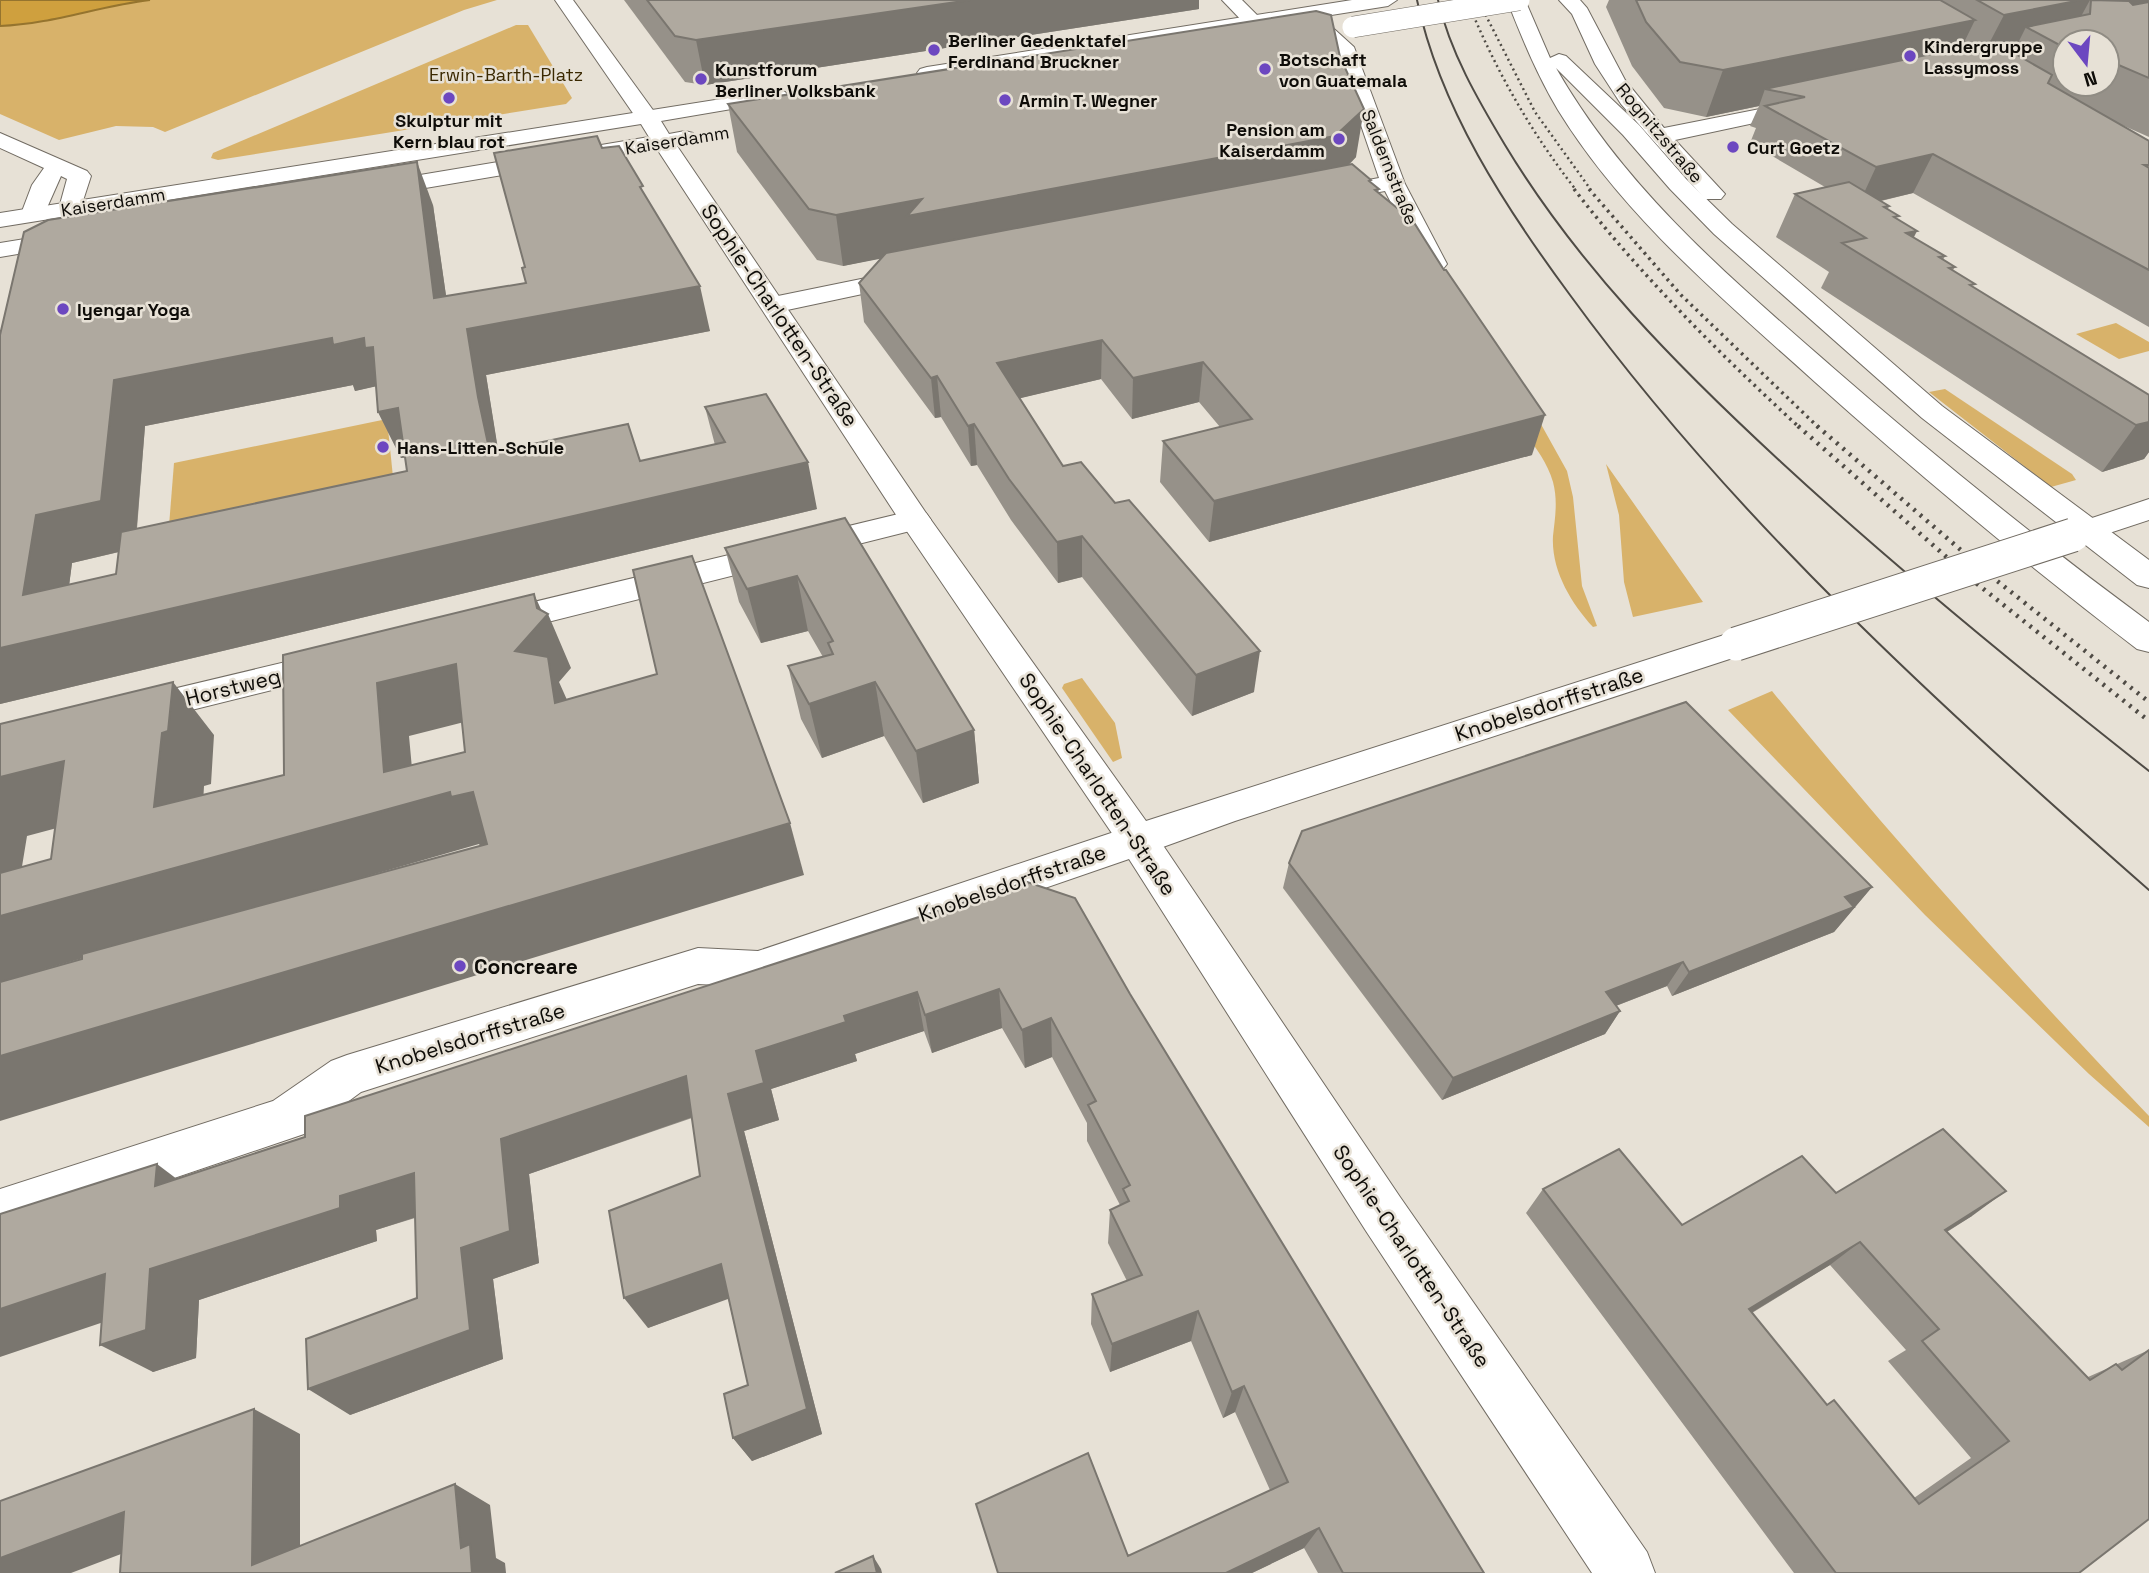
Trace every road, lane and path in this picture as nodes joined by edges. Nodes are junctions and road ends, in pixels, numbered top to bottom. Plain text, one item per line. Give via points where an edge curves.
1 (564, 0) edge
2 (1231, 0) edge
3 (1388, 0) edge
4 (1517, 0) edge
5 (1536, 0) edge
6 (1568, 0) edge
7 (1253, 21) junction
8 (1326, 32) junction
9 (1303, 36) edge
10 (1559, 60) junction
11 (903, 77) edge
12 (795, 94) edge
13 (1826, 102) edge
14 (647, 117) junction
15 (574, 129) junction
16 (702, 135) dead end
17 (1659, 135) junction
18 (0, 140) edge
19 (663, 142) junction
20 (583, 155) junction
21 (56, 167) junction
22 (1393, 184) junction
23 (350, 193) edge
24 (1713, 194) dead end
25 (1302, 199) edge
26 (71, 208) junction
27 (33, 214) junction
28 (0, 220) edge
29 (94, 235) edge
30 (14, 255) edge
31 (940, 271) edge
32 (1446, 284) edge
33 (773, 305) junction
34 (2149, 509) edge
35 (915, 520) junction
36 (2080, 533) junction
37 (2149, 577) edge
38 (2149, 616) edge
39 (458, 632) edge
40 (2149, 640) edge
41 (364, 655) edge
42 (108, 717) edge
43 (1138, 840) junction
44 (0, 1213) edge
45 (1626, 1573) edge

1 - 14 main road, Sophie-Charlotten-Straße
2 - 7 main road
3 - 7 main road
4 - 8 main road, bridge
4 - 40 main road via 1551,80 1583,133 1627,189 1685,250 1873,419
5 - 10 main road
6 - 17 main road, Rognitzstraße via 1580,7 1626,97
7 - 11 main road
8 - 9 main road
8 - 22 main road, Saldernstraße via 1344,47
10 - 36 main road via 1723,229 1932,412
10 - 38 main road via 1624,160 1777,312 1924,439
12 - 14 main road, Kaiserdamm
13 - 17 main road
14 - 15 main road, Kaiserdamm
14 - 19 main road, Sophie-Charlotten-Straße
15 - 20 main road
15 - 26 main road, Kaiserdamm
16 - 19 main road, Kaiserdamm
17 - 24 main road, Rognitzstraße
18 - 21 main road
19 - 20 main road, Kaiserdamm
19 - 33 main road, Sophie-Charlotten-Straße
20 - 23 main road, Kaiserdamm
21 - 26 main road via 79,176
21 - 27 main road
22 - 25 main road
22 - 32 main road, Saldernstraße
26 - 27 main road, Kaiserdamm
27 - 28 main road, Kaiserdamm
29 - 30 main road, Kaiserdamm
31 - 33 main road
33 - 35 main road, Sophie-Charlotten-Straße
34 - 36 main road, Knobelsdorffstraße
35 - 39 main road
35 - 43 main road, Sophie-Charlotten-Straße
36 - 37 main road
36 - 43 main road, Knobelsdorffstraße, bridge
41 - 42 main road, Horstweg
43 - 44 main road, Knobelsdorffstraße via 758,969 698,966 347,1076 287,1119
43 - 45 main road, Sophie-Charlotten-Straße via 1375,1203

